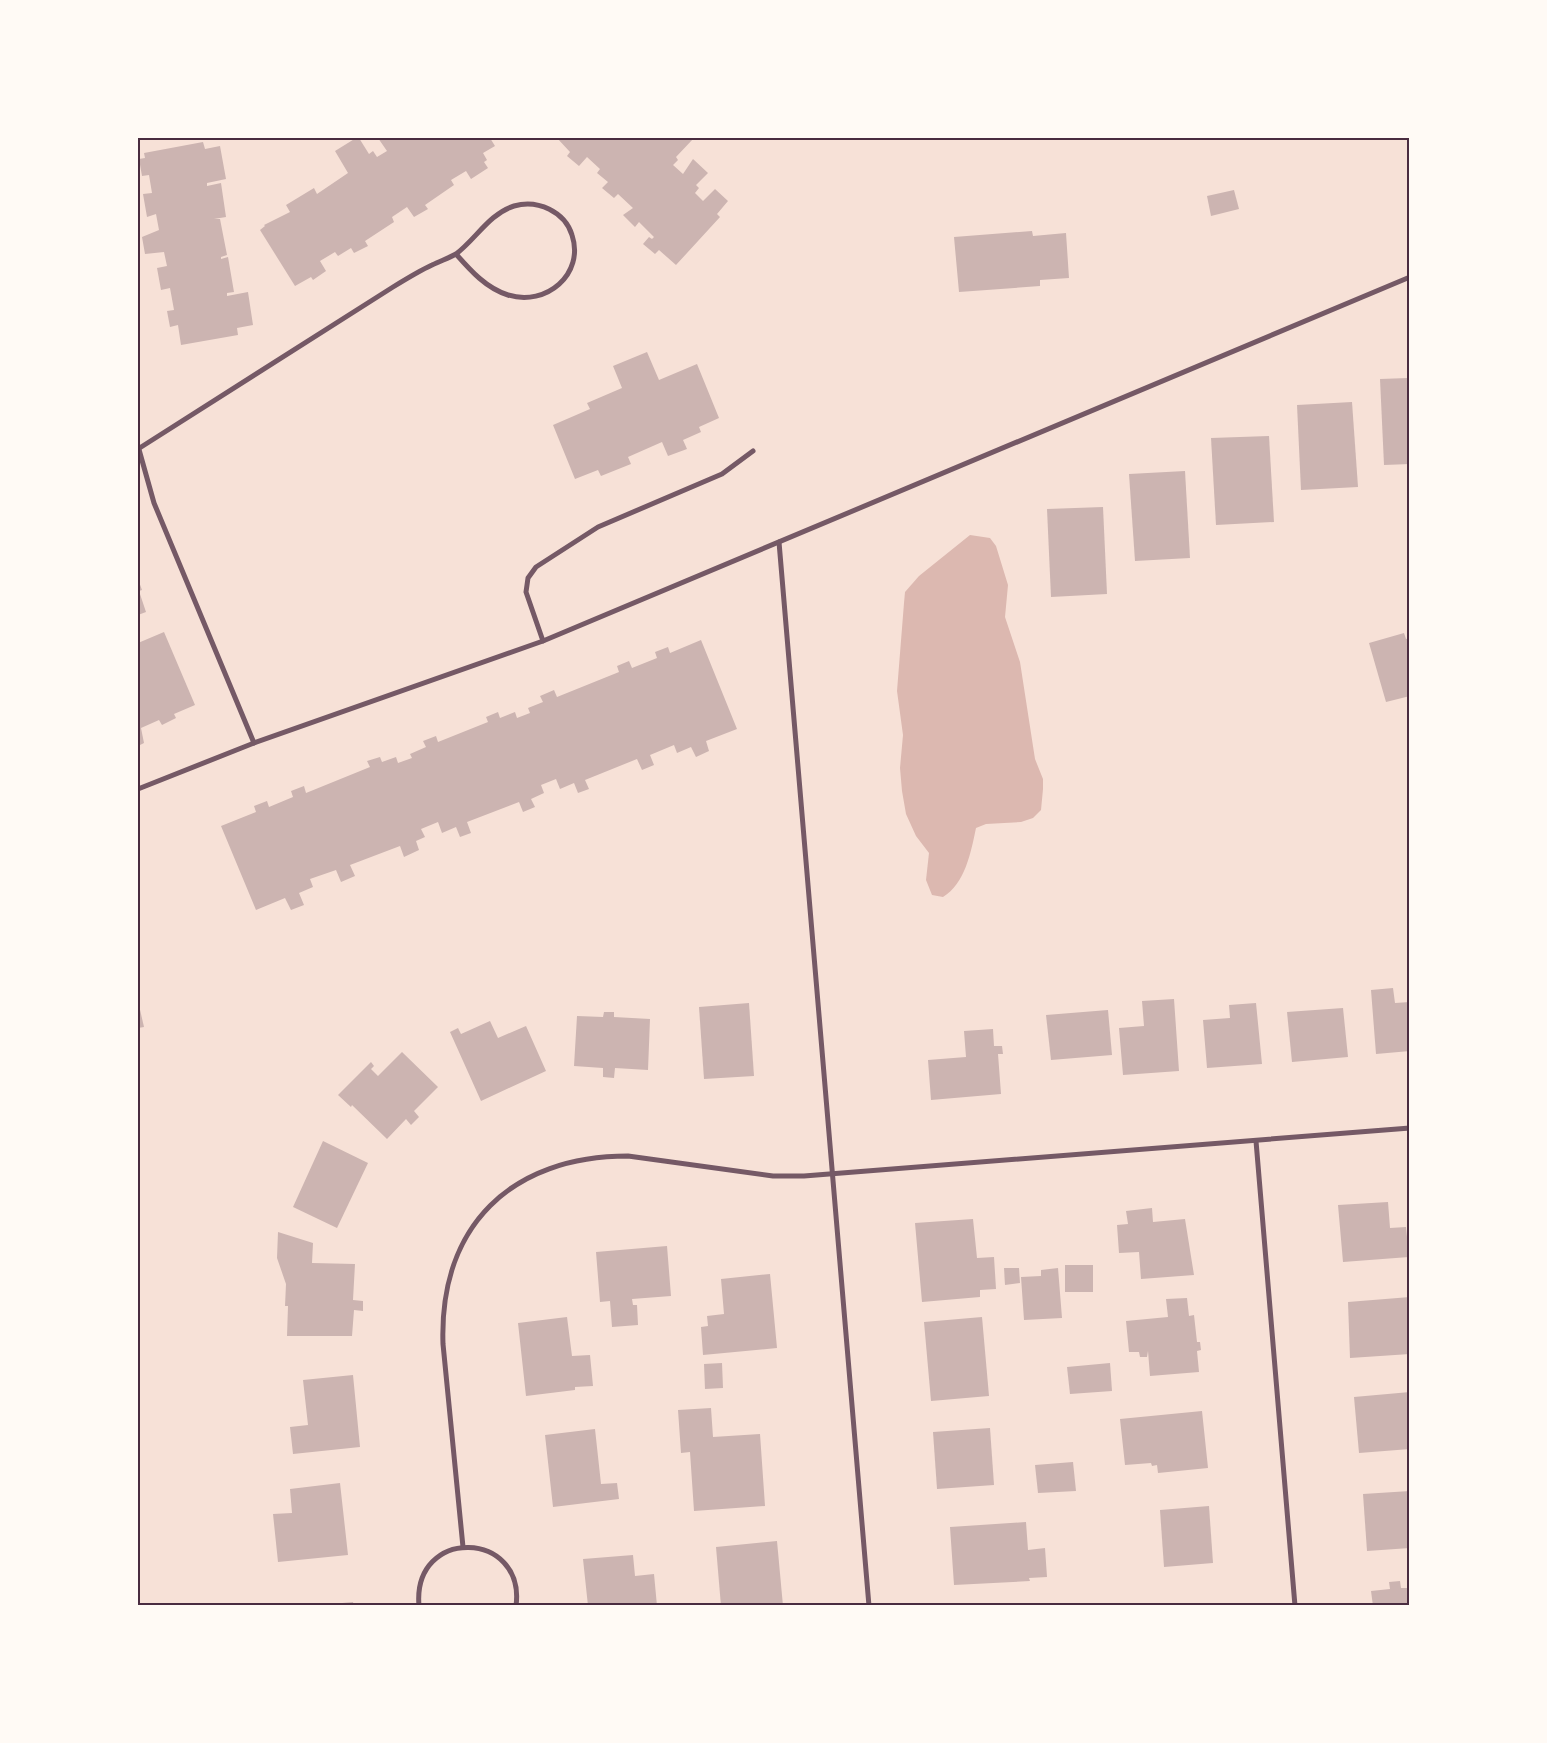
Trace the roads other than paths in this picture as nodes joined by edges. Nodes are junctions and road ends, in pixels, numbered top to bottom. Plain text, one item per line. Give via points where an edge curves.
1 (456, 254) junction
2 (1410, 277) edge
3 (138, 448) edge
4 (753, 450) dead end
5 (779, 542) junction
6 (543, 641) junction
7 (254, 743) junction
8 (138, 789) edge
9 (1410, 1128) edge
10 (1256, 1141) junction
11 (833, 1174) junction
12 (463, 1546) junction
13 (419, 1606) edge
14 (516, 1606) edge
15 (869, 1606) edge
16 (1295, 1606) edge

1 - 1 street via 492,288 510,296 527,297 543,295 558,287 569,275 575,260 575,244 570,228 560,216 546,207 530,204 514,206 500,214
1 - 3 street via 405,280
2 - 5 street
3 - 7 street via 154,503
4 - 6 street via 722,474 598,527 536,567 528,578 526,592
5 - 6 street
5 - 11 street
6 - 7 street
7 - 8 street
9 - 10 street
10 - 11 street
10 - 16 street
11 - 12 street via 773,1176 628,1156 604,1156 552,1166 506,1191 486,1210 455,1258 446,1284 442,1315
11 - 15 street
12 - 13 street via 440,1555 424,1573 419,1588
12 - 14 street via 479,1547 507,1564 518,1595

